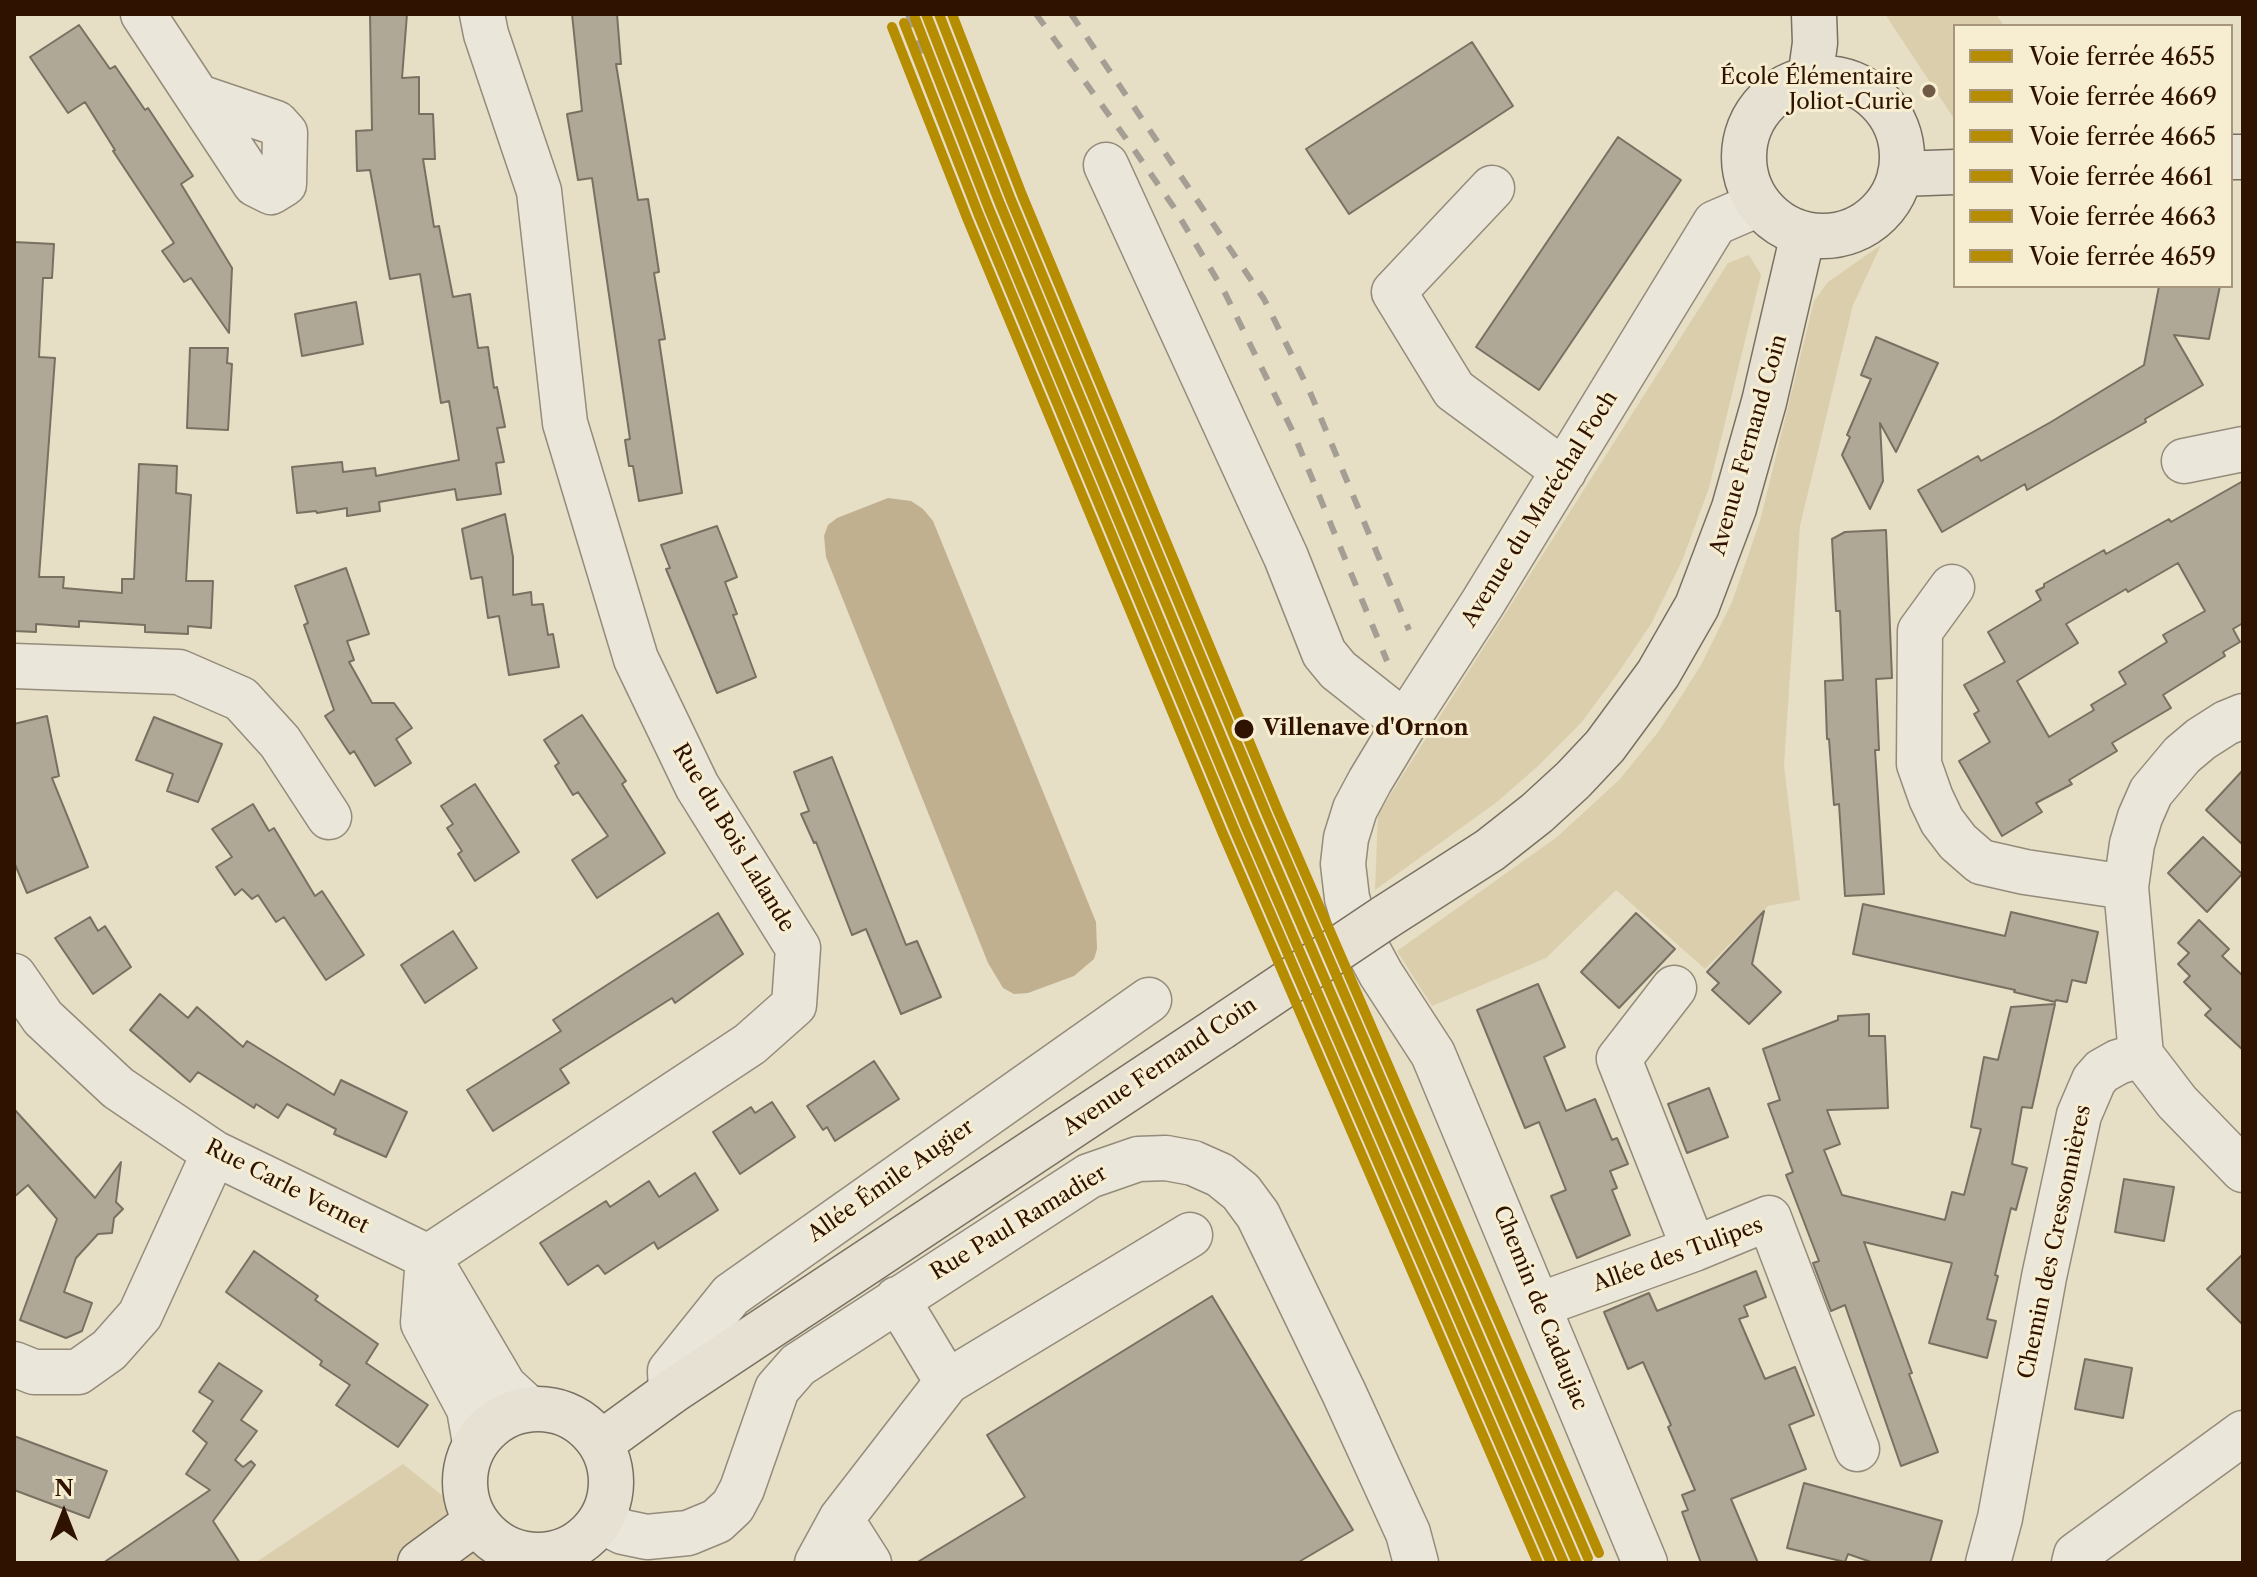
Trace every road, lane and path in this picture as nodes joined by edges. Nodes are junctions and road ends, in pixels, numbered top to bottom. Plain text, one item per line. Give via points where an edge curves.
1 (143, 14) edge
2 (482, 14) edge
3 (1814, 14) edge
4 (1810, 79) junction
5 (199, 97) dead end
6 (1106, 165) dead end
7 (1953, 172) edge
8 (1900, 174) junction
9 (1492, 188) dead end
10 (1759, 204) junction
11 (1803, 234) junction
12 (2243, 449) edge
13 (2184, 461) dead end
14 (1564, 471) junction
15 (1952, 587) dead end
16 (14, 666) edge
17 (2243, 716) edge
18 (1405, 723) junction
19 (329, 817) dead end
20 (1346, 838) joint
21 (2126, 887) junction
22 (14, 976) edge
23 (1674, 988) dead end
24 (1149, 1000) dead end
25 (2141, 1055) junction
26 (214, 1153) junction
27 (2243, 1170) edge
28 (1190, 1235) dead end
29 (1694, 1249) junction
30 (428, 1257) junction
31 (897, 1299) junction
32 (1539, 1305) junction
33 (14, 1364) edge
34 (947, 1382) junction
35 (671, 1392) junction
36 (529, 1409) junction
37 (2243, 1433) edge
38 (475, 1443) junction
39 (601, 1443) junction
40 (1857, 1449) dead end
41 (841, 1519) junction
42 (601, 1521) junction
43 (476, 1522) junction
44 (531, 1559) edge
45 (420, 1563) edge
46 (817, 1563) edge
47 (869, 1563) edge
48 (1416, 1563) edge
49 (1645, 1563) edge
50 (1988, 1563) edge
51 (2074, 1563) edge

1 - 5 street
2 - 30 street, Rue du Bois Lalande via 539,191 565,423 636,659 697,786 798,948 794,1005 750,1044
3 - 4 main road
4 - 8 main road via 1836,79 1860,87 1880,103 1902,149
4 - 10 main road via 1784,88 1749,127 1743,154 1746,180
6 - 18 street via 1286,557 1324,653
7 - 8 main road
8 - 11 main road via 1875,217 1854,231
9 - 14 street via 1394,292 1454,390
10 - 11 main road via 1778,223
10 - 14 street, Avenue du Maréchal Foch via 1715,223
11 - 35 main road, Avenue Fernand Coin, bridge via 1734,508 1697,606 1658,674 1573,780 1490,850
12 - 13 street
14 - 18 street, Avenue du Maréchal Foch
15 - 21 street via 1920,631 1919,764 1942,821 1981,862
16 - 19 street via 179,672 241,699 280,742
17 - 21 street via 2201,739 2151,792 2132,844
18 - 20 street, Avenue du Maréchal Foch via 1355,809
20 - 32 street, Chemin de Cadaujac via 1343,864 1356,928 1433,1054
21 - 25 street
22 - 26 street, Rue Carle Vernet via 43,1018 118,1088
23 - 29 street via 1619,1059
24 - 35 street, Allée Émile Augier via 731,1295 670,1371
25 - 27 street via 2177,1102
25 - 50 street, Chemin des Cressonnières via 2102,1071 2079,1115
26 - 30 street, Rue Carle Vernet
26 - 33 street via 140,1315 109,1350 78,1372 34,1372
28 - 34 street
29 - 32 street, Allée des Tulipes
29 - 40 street, Allée des Tulipes via 1769,1218
30 - 36 street via 504,1386
30 - 38 street via 423,1323 469,1409
31 - 34 street
31 - 42 street, Rue Paul Ramadier via 782,1381 742,1489 717,1521 688,1533 647,1537
31 - 48 street, Rue Paul Ramadier via 1106,1168 1166,1158 1220,1175 1250,1202 1265,1228 1408,1533
32 - 49 street, Chemin de Cadaujac
34 - 41 street
35 - 39 main road, Avenue Fernand Coin
36 - 38 main road via 507,1415
36 - 39 main road via 570,1415
37 - 51 street via 2076,1555
38 - 43 main road via 464,1483
39 - 42 main road via 612,1482
41 - 46 street
41 - 47 street
42 - 44 main road via 578,1544
43 - 44 main road via 491,1539
43 - 45 main road

